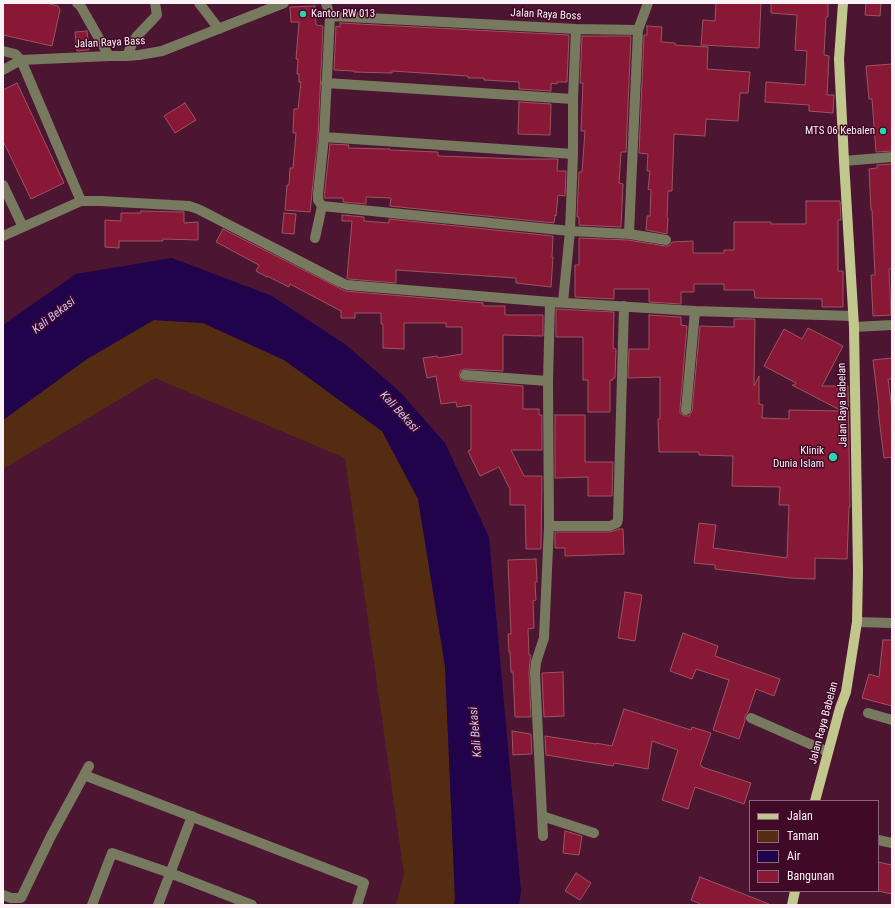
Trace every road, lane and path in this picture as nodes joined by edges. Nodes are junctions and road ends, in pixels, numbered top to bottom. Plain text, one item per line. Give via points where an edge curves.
1 (77, 3) edge
2 (155, 3) edge
3 (199, 3) edge
4 (284, 3) edge
5 (326, 3) edge
6 (648, 3) edge
7 (843, 3) edge
8 (330, 16) junction
9 (219, 29) junction
10 (576, 29) junction
11 (638, 30) junction
12 (3, 51) edge
13 (110, 56) junction
14 (126, 56) junction
15 (21, 60) junction
16 (3, 70) edge
17 (326, 83) junction
18 (573, 99) junction
19 (324, 137) junction
20 (573, 154) junction
21 (892, 157) edge
22 (844, 161) junction
23 (3, 185) edge
24 (81, 201) junction
25 (322, 206) junction
26 (23, 227) junction
27 (570, 231) junction
28 (629, 234) junction
29 (3, 236) edge
30 (315, 238) dead end
31 (666, 240) dead end
32 (550, 302) junction
33 (563, 302) junction
34 (624, 306) junction
35 (695, 311) junction
36 (852, 316) junction
37 (892, 326) edge
38 (854, 327) junction
39 (465, 375) dead end
40 (548, 381) junction
41 (686, 410) dead end
42 (549, 526) junction
43 (857, 622) junction
44 (892, 624) edge
45 (868, 713) dead end
46 (751, 718) dead end
47 (892, 720) edge
48 (828, 752) junction
49 (89, 766) dead end
50 (84, 775) junction
51 (815, 800) edge
52 (192, 816) junction
53 (542, 816) junction
54 (594, 833) dead end
55 (543, 836) dead end
56 (879, 840) edge
57 (892, 843) edge
58 (170, 873) junction
59 (795, 892) edge
60 (3, 895) edge
61 (23, 901) edge
62 (92, 905) edge
63 (158, 905) edge
64 (252, 905) edge
65 (357, 905) edge
66 (792, 905) edge

1 - 13 street
2 - 14 street via 157,15 137,36
3 - 9 street
4 - 9 street, Jalan Raya Bass
5 - 8 street
6 - 11 street
7 - 22 main road, Jalan Raya Babelan via 839,59
8 - 10 street, Jalan Raya Boss
8 - 17 street
9 - 14 street, Jalan Raya Bass via 162,51
10 - 11 street, Jalan Raya Boss
10 - 18 street
11 - 28 street
12 - 15 street via 15,54
13 - 14 street, Jalan Raya Bass
13 - 15 street, Jalan Raya Bass
15 - 16 street, Jalan Raya Bass
15 - 24 street
17 - 18 street
17 - 19 street
18 - 20 street
19 - 20 street
19 - 25 street via 318,194
20 - 27 street
21 - 22 street
22 - 36 main road, Jalan Raya Babelan
23 - 26 street
24 - 26 street
24 - 32 street via 193,207 347,285
25 - 27 street
25 - 30 street
26 - 29 street
27 - 28 street
27 - 33 street
28 - 31 street
32 - 33 street
32 - 40 street
33 - 34 street
34 - 35 street
34 - 42 street via 617,523 610,526
35 - 36 street
35 - 41 street
36 - 38 main road, Jalan Raya Babelan
37 - 38 street
38 - 43 main road, Jalan Raya Babelan
39 - 40 street
40 - 42 street
42 - 53 street via 545,634 535,673
43 - 44 street
43 - 48 main road, Jalan Raya Babelan via 846,692
45 - 47 street
46 - 48 street
48 - 51 main road, Jalan Raya Babelan
49 - 50 street
50 - 52 street
50 - 61 street via 51,836
52 - 58 street
52 - 65 street via 364,883
53 - 54 street
53 - 55 street
56 - 57 street
58 - 62 street via 112,853
58 - 63 street
58 - 64 street
59 - 66 main road
60 - 61 street

